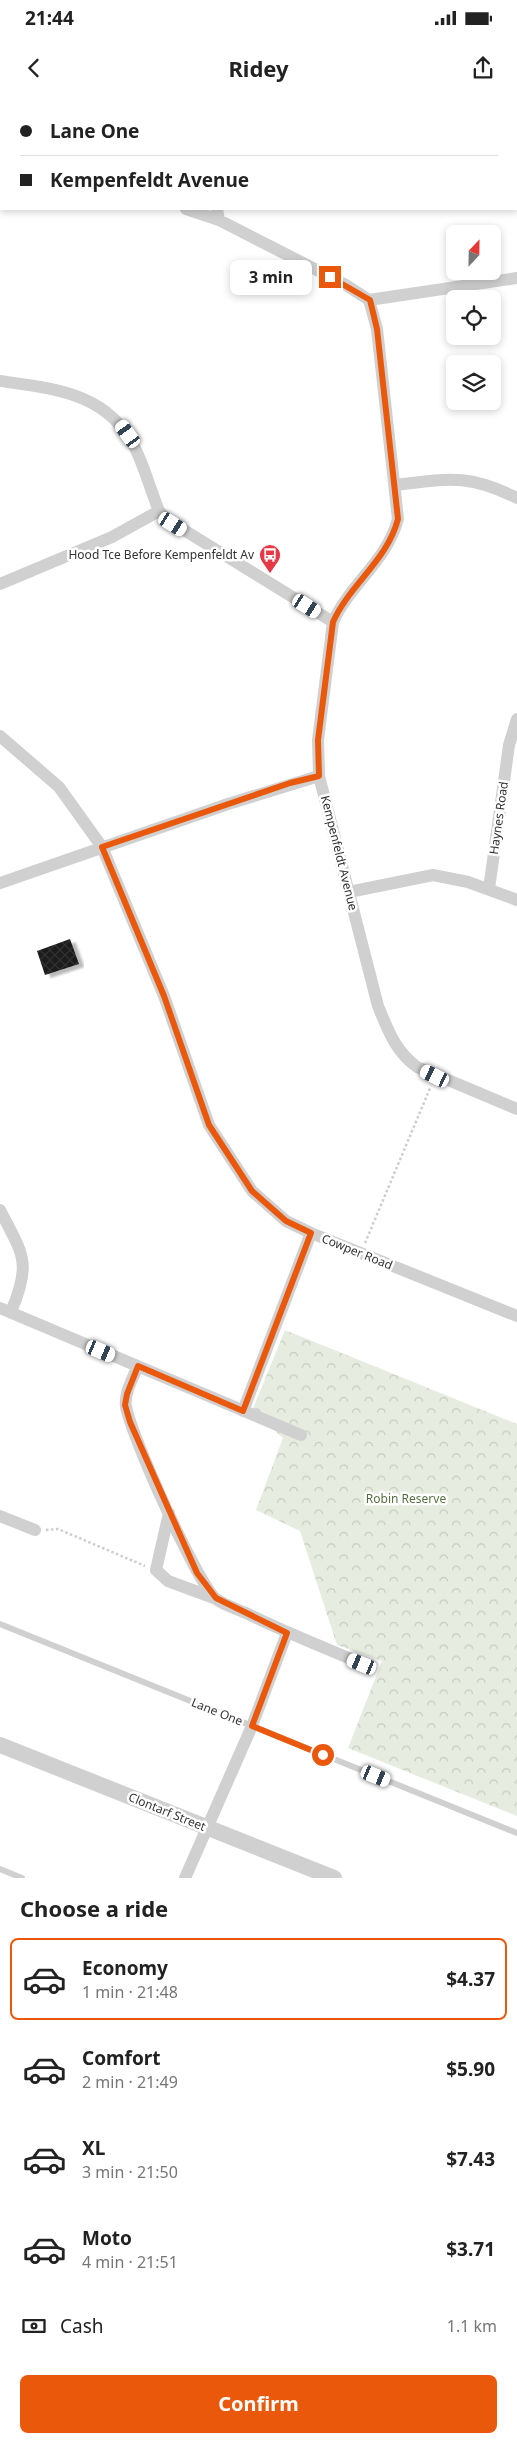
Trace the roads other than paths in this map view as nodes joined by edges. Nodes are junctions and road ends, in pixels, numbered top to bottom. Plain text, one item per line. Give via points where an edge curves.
1 (192, 210) edge
2 (218, 214) edge
3 (517, 278) edge
4 (370, 300) junction
5 (0, 381) edge
6 (395, 485) junction
7 (517, 498) edge
8 (159, 511) junction
9 (0, 584) edge
10 (333, 622) junction
11 (517, 719) edge
12 (0, 736) edge
13 (319, 776) junction
14 (102, 847) junction
15 (0, 883) edge
16 (489, 889) junction
17 (349, 892) junction
18 (517, 900) edge
19 (517, 1110) edge
20 (0, 1210) edge
21 (311, 1233) junction
22 (5, 1310) edge
23 (517, 1316) edge
24 (138, 1366) junction
25 (243, 1411) junction
26 (301, 1435) dead end
27 (169, 1513) junction
28 (0, 1516) edge
29 (34, 1530) road end
30 (216, 1598) junction
31 (0, 1624) edge
32 (287, 1633) junction
33 (362, 1664) dead end
34 (252, 1726) junction
35 (0, 1745) edge
36 (207, 1828) junction
37 (517, 1833) edge
38 (0, 1869) edge
39 (22, 1878) edge
40 (184, 1878) edge
41 (334, 1878) edge

1 - 2 street
2 - 4 street
3 - 4 street
4 - 6 street, Kempenfeldt Avenue via 377,329
5 - 8 street via 58,390 92,402 106,411 119,422 137,451
6 - 7 street via 467,479
6 - 10 street, Kempenfeldt Avenue via 398,519 390,543 339,608
8 - 9 street via 112,537
8 - 10 street via 173,524
10 - 13 street, Kempenfeldt Avenue via 318,740
11 - 16 street, Haynes Road via 507,760
12 - 14 street, Cowper Road via 59,787
13 - 14 street
13 - 17 street, Kempenfeldt Avenue
14 - 15 street
14 - 21 street, Cowper Road via 164,996 209,1125 252,1191 286,1221
16 - 17 street via 434,874
16 - 18 street
17 - 19 street, Kempenfeldt Avenue via 378,1006 391,1039 407,1060 435,1076
20 - 22 street via 19,1248 24,1272 20,1289
21 - 23 street, Cowper Road
21 - 25 street
22 - 24 street
24 - 25 street
24 - 27 street via 125,1405
25 - 26 street
27 - 30 street via 197,1573
27 - 30 street via 156,1570 168,1581
28 - 29 street
30 - 32 street
31 - 34 lane, Lane One
32 - 33 street
32 - 34 street
34 - 36 street
34 - 37 lane, Lane One
35 - 36 street, Clontarf Street
36 - 40 street
36 - 41 street, Clontarf Street
38 - 39 lane

